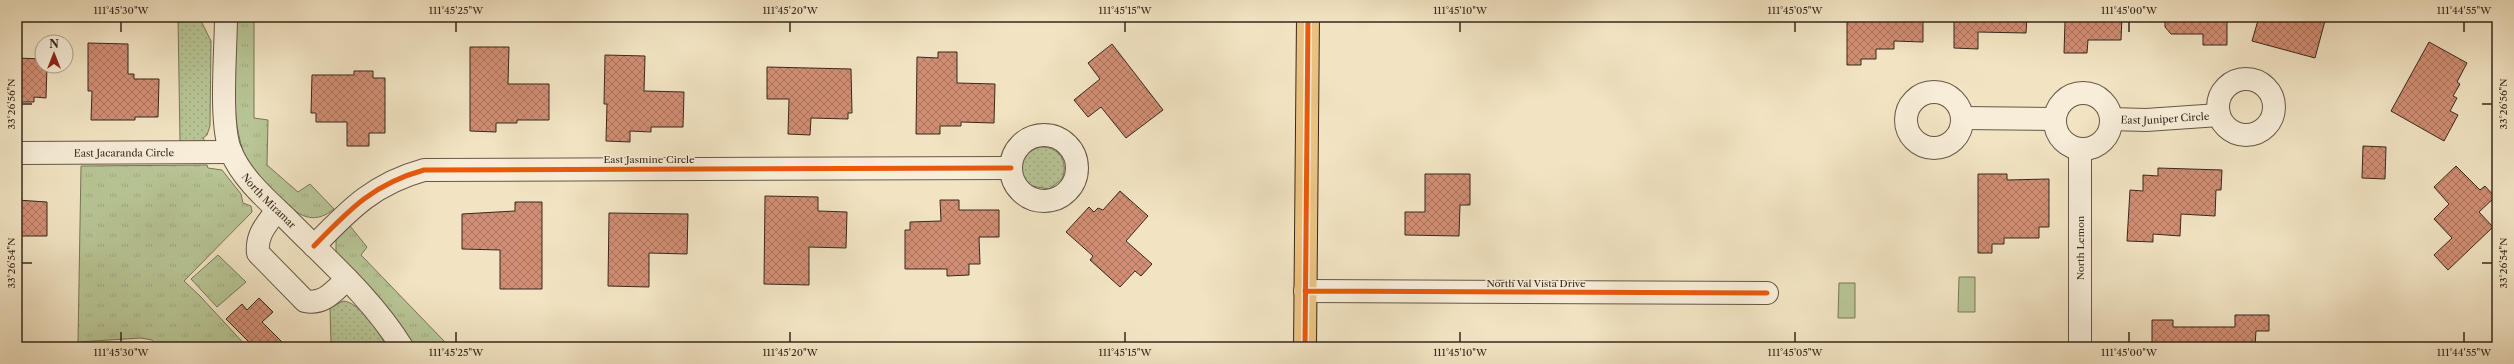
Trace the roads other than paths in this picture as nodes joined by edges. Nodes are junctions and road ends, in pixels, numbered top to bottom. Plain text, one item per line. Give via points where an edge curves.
1 (226, 17) edge
2 (1308, 17) edge
3 (2219, 115) dead end
4 (1962, 118) dead end
5 (2055, 119) junction
6 (2111, 119) junction
7 (2080, 149) junction
8 (231, 152) junction
9 (17, 153) edge
10 (1011, 168) dead end
11 (277, 210) junction
12 (314, 246) junction
13 (347, 279) junction
14 (1305, 291) junction
15 (1767, 293) dead end
16 (402, 347) edge
17 (1305, 347) edge
18 (2080, 347) edge

1 - 8 street, North Miramar via 225,126
2 - 14 main road
3 - 6 street, East Juniper Circle via 2146,120
4 - 5 street
5 - 6 street, East Juniper Circle via 2059,106 2065,99 2081,93 2090,94 2101,100
5 - 7 street via 2057,134 2063,142
6 - 7 street, East Juniper Circle via 2106,138 2099,144
7 - 18 street, North Lemon
8 - 9 street, East Jacaranda Circle
8 - 11 street, North Miramar via 243,172
10 - 12 street, East Jasmine Circle via 424,170 398,177 356,203
11 - 12 street, North Miramar
11 - 13 street via 260,233 258,253 305,301 314,303 324,300
12 - 13 street, North Miramar
13 - 16 street, North Miramar via 376,308
14 - 15 street, North Val Vista Drive
14 - 17 main road

